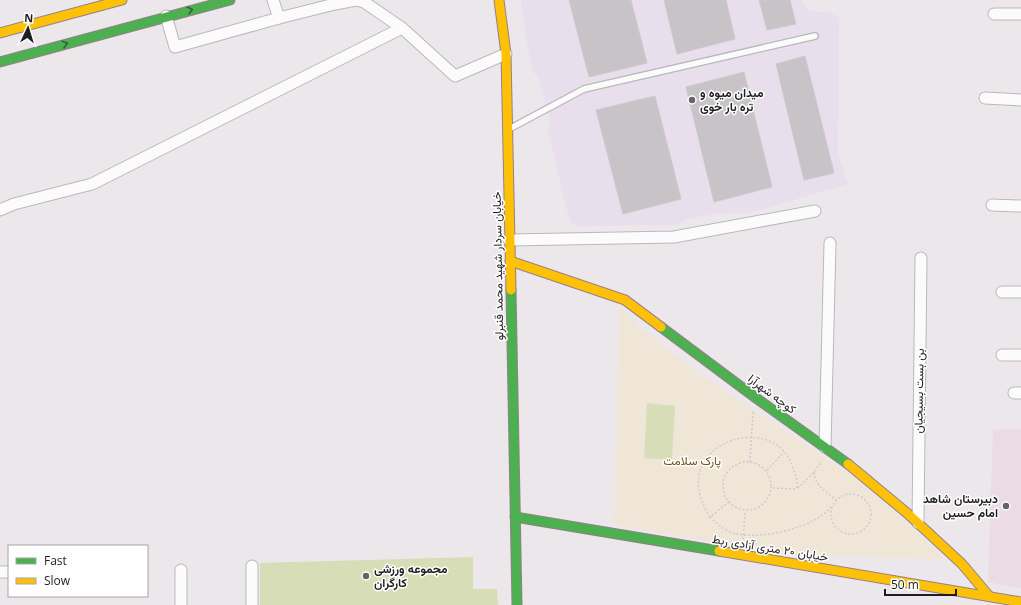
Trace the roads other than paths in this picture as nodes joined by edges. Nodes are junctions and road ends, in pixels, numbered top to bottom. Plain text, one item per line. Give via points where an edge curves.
1 (122, 0) edge
2 (230, 0) edge
3 (273, 0) edge
4 (499, 0) edge
5 (504, 0) edge
6 (365, 1) edge
7 (502, 14) junction
8 (994, 14) dead end
9 (1021, 14) edge
10 (166, 16) junction
11 (279, 18) junction
12 (402, 28) junction
13 (0, 33) edge
14 (815, 36) dead end
15 (506, 54) junction
16 (0, 62) edge
17 (985, 98) dead end
18 (1021, 100) edge
19 (507, 130) junction
20 (992, 205) dead end
21 (1021, 206) edge
22 (0, 210) edge
23 (815, 211) dead end
24 (509, 240) junction
25 (830, 243) dead end
26 (921, 258) dead end
27 (510, 261) junction
28 (1002, 292) dead end
29 (1021, 292) edge
30 (1002, 355) dead end
31 (1021, 355) edge
32 (825, 447) junction
33 (515, 517) junction
34 (918, 523) junction
35 (252, 566) dead end
36 (181, 570) dead end
37 (989, 596) junction
38 (1021, 602) edge
39 (180, 605) edge
40 (252, 605) edge
41 (517, 605) edge

1 - 13 main road
10 -> 2 main road
3 - 11 street
4 - 7 main road
5 - 7 main road
6 - 11 street via 335,4
6 - 12 street
7 - 15 main road, خیابان سردار شهید محمد قنبرلو
8 - 9 street
10 - 11 street via 175,47
16 -> 10 main road
12 - 15 street via 455,76
12 - 22 street via 92,184
14 - 19 lane via 584,89
15 - 19 main road, خیابان سردار شهید محمد قنبرلو
17 - 18 street
19 - 24 main road, خیابان سردار شهید محمد قنبرلو
20 - 21 street
23 - 24 street via 674,237
24 - 27 main road, خیابان سردار شهید محمد قنبرلو
25 - 32 street
26 - 34 street, بن بست بسیجیان
27 - 32 main road, کوچه شهرآرا via 625,300
27 - 33 main road, خیابان سردار شهید محمد قنبرلو
28 - 29 street
30 - 31 street
32 - 34 main road, کوچه شهرآرا
33 - 37 main road, خیابان ۲۰ متری آزادی ربط
33 - 41 main road, خیابان سردار شهید محمد قنبرلو
34 - 37 main road, کوچه شهرآرا via 962,564
35 - 40 street
36 - 39 street
37 - 38 main road, خیابان ۲۰ متری آزادی ربط

